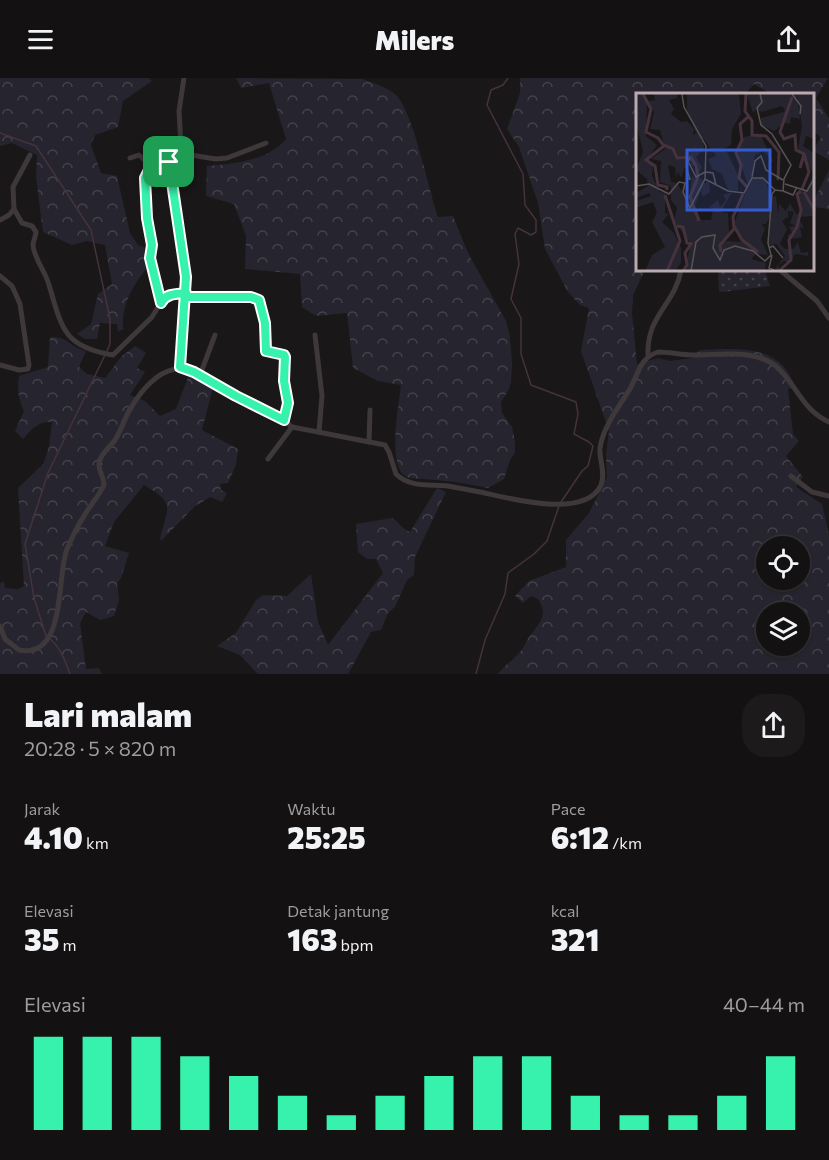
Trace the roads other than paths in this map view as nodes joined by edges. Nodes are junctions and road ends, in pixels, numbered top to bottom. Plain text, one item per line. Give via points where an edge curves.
1 (184, 78) edge
2 (266, 143) dead end
3 (30, 155) dead end
4 (130, 158) dead end
5 (169, 162) junction
6 (151, 166) junction
7 (14, 209) junction
8 (0, 220) edge
9 (680, 272) edge
10 (782, 272) edge
11 (0, 276) edge
12 (186, 295) junction
13 (161, 303) junction
14 (829, 318) edge
15 (214, 335) dead end
16 (315, 335) dead end
17 (648, 356) junction
18 (0, 365) edge
19 (180, 367) junction
20 (200, 375) junction
21 (370, 410) dead end
22 (284, 420) junction
23 (829, 422) edge
24 (292, 427) junction
25 (319, 432) junction
26 (369, 442) junction
27 (268, 459) dead end
28 (790, 476) dead end
29 (829, 496) edge
30 (0, 626) edge

1 - 5 street via 178,111 181,146
2 - 5 street via 227,158 184,154
3 - 7 street via 13,187
4 - 6 street via 139,155
5 - 6 street
5 - 12 street via 186,270
6 - 13 street via 145,178 147,218 150,258
7 - 8 street
7 - 13 street via 22,223 36,232 33,245 61,325 71,340 86,349 113,355
9 - 17 street via 676,288 651,328
10 - 14 street via 817,301
11 - 18 street via 12,286 20,304 29,365 23,370
12 - 13 street via 170,295
12 - 19 street
12 - 22 street via 259,300 266,351 285,357 288,403
15 - 20 street
16 - 25 street via 322,396
17 - 23 street via 665,352 735,354 762,359 780,370 815,414
17 - 26 street via 605,431 600,448 600,487 587,498 568,504 410,483 396,474 385,445
19 - 20 street
19 - 30 street via 147,386 101,457 99,465 105,485 68,547 56,625 50,637 34,649 18,650 5,639
20 - 22 street
21 - 26 street
22 - 24 street
24 - 25 street
24 - 27 street
25 - 26 street
28 - 29 street via 813,492

